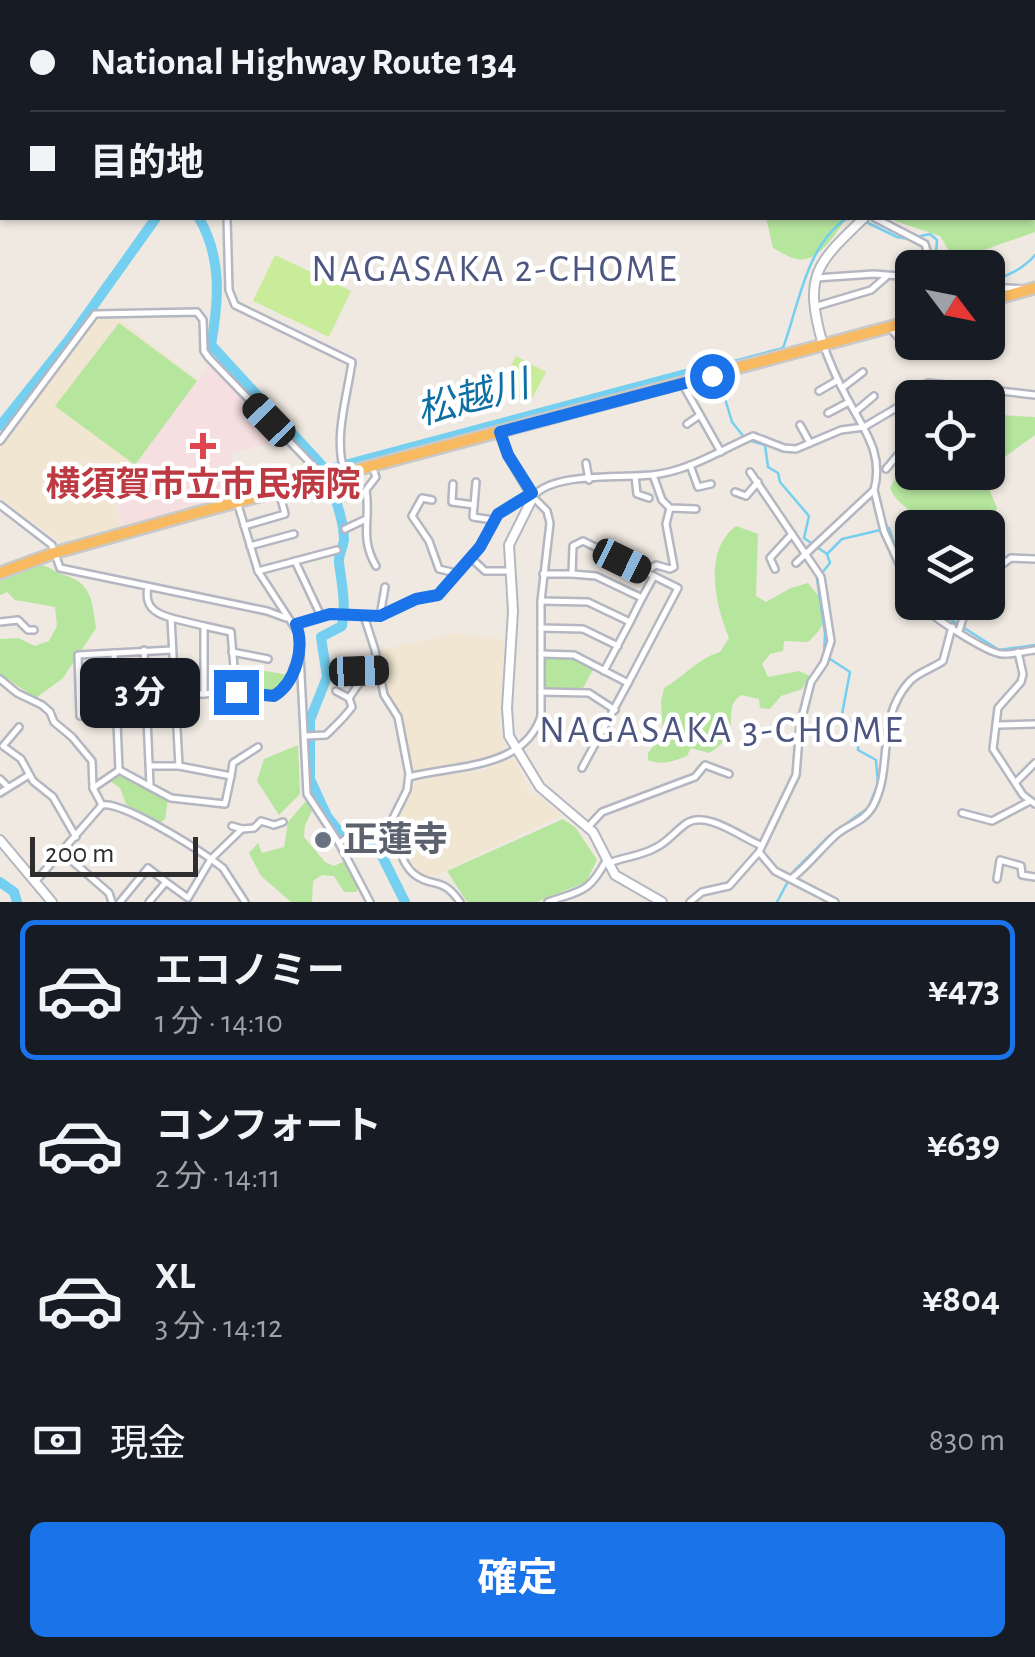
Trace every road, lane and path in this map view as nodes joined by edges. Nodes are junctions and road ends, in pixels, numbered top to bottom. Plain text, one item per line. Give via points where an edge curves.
1 (227, 220) edge
2 (862, 220) edge
3 (878, 220) edge
4 (927, 250) edge
5 (888, 275) junction
6 (895, 276) edge
7 (816, 278) junction
8 (1005, 286) edge
9 (1031, 289) edge
10 (1005, 297) edge
11 (813, 308) junction
12 (895, 326) edge
13 (890, 328) junction
14 (895, 333) edge
15 (822, 344) junction
16 (863, 372) dead end
17 (838, 380) junction
18 (682, 384) junction
19 (842, 388) junction
20 (819, 391) dead end
21 (1005, 393) edge
22 (1035, 395) edge
23 (874, 396) dead end
24 (849, 402) junction
25 (895, 409) edge
26 (855, 412) junction
27 (828, 413) dead end
28 (700, 416) junction
29 (687, 424) dead end
30 (800, 425) dead end
31 (864, 426) junction
32 (500, 432) junction
33 (0, 441) edge
34 (810, 443) junction
35 (721, 452) junction
36 (686, 453) dead end
37 (895, 458) edge
38 (586, 463) dead end
39 (692, 465) junction
40 (372, 466) junction
41 (886, 469) dead end
42 (750, 472) dead end
43 (345, 473) junction
44 (653, 475) junction
45 (635, 476) junction
46 (326, 479) junction
47 (589, 480) junction
48 (476, 482) dead end
49 (758, 482) junction
50 (453, 484) dead end
51 (711, 484) dead end
52 (874, 490) junction
53 (279, 491) junction
54 (735, 492) dead end
55 (532, 495) junction
56 (649, 498) dead end
57 (432, 500) dead end
58 (237, 502) junction
59 (0, 505) edge
60 (474, 505) junction
61 (670, 508) junction
62 (696, 509) dead end
63 (364, 520) junction
64 (493, 520) junction
65 (244, 526) junction
66 (345, 529) dead end
67 (294, 534) dead end
68 (792, 534) junction
69 (250, 546) junction
70 (337, 550) dead end
71 (54, 553) junction
72 (805, 555) junction
73 (895, 555) edge
74 (471, 558) junction
75 (1035, 559) edge
76 (295, 561) junction
77 (1005, 562) edge
78 (796, 563) dead end
79 (376, 566) dead end
80 (775, 569) dead end
81 (258, 571) junction
82 (509, 571) junction
83 (0, 572) edge
84 (644, 572) junction
85 (456, 574) junction
86 (542, 574) junction
87 (572, 574) junction
88 (654, 576) junction
89 (148, 587) junction
90 (384, 588) dead end
91 (642, 598) junction
92 (541, 601) junction
93 (321, 616) junction
94 (364, 616) junction
95 (380, 616) junction
96 (171, 618) junction
97 (288, 618) junction
98 (941, 620) edge
99 (960, 620) edge
100 (0, 622) edge
101 (630, 622) junction
102 (296, 624) junction
103 (204, 626) junction
104 (541, 628) junction
105 (956, 629) junction
106 (34, 630) dead end
107 (618, 646) junction
108 (144, 650) junction
109 (172, 650) junction
110 (1035, 650) edge
111 (232, 652) junction
112 (300, 652) junction
113 (1018, 652) junction
114 (114, 653) junction
115 (541, 654) junction
116 (268, 658) dead end
117 (380, 670) junction
118 (604, 671) junction
119 (0, 679) edge
120 (628, 683) junction
121 (336, 691) dead end
122 (236, 692) junction
123 (541, 692) junction
124 (204, 694) junction
125 (174, 696) junction
126 (146, 698) junction
127 (349, 698) junction
128 (116, 699) junction
129 (616, 710) junction
130 (116, 713) junction
131 (1035, 724) edge
132 (998, 725) junction
133 (19, 727) dead end
134 (310, 736) junction
135 (258, 747) dead end
136 (515, 747) junction
137 (1035, 764) edge
138 (150, 766) junction
139 (179, 766) junction
140 (582, 768) dead end
141 (119, 770) junction
142 (729, 774) dead end
143 (29, 775) junction
144 (231, 776) junction
145 (409, 777) junction
146 (0, 779) edge
147 (1016, 782) junction
148 (8, 786) junction
149 (150, 786) junction
150 (94, 788) junction
151 (0, 793) edge
152 (1032, 803) edge
153 (102, 805) junction
154 (962, 813) dead end
155 (283, 822) dead end
156 (390, 824) junction
157 (232, 826) dead end
158 (588, 826) junction
159 (242, 829) junction
160 (76, 837) junction
161 (0, 840) edge
162 (339, 843) junction
163 (760, 848) junction
164 (63, 852) junction
165 (212, 859) junction
166 (608, 862) junction
167 (790, 877) junction
168 (1035, 877) edge
169 (996, 879) dead end
170 (35, 882) junction
171 (166, 882) junction
172 (52, 902) edge
173 (112, 902) edge
174 (120, 902) edge
175 (149, 902) edge
176 (245, 902) edge
177 (370, 902) edge
178 (460, 902) edge
179 (548, 902) edge
180 (662, 902) edge
181 (690, 902) edge
182 (835, 902) edge

1 - 43 street via 235,305 352,362 340,459
2 - 7 street via 831,248
3 - 4 street
5 - 6 street
5 - 7 street
5 - 11 street via 871,290
7 - 11 street
8 - 9 street
9 - 10 highway
11 - 15 street
12 - 13 highway
13 - 14 street
13 - 15 highway
15 - 17 street
15 - 18 highway
16 - 19 street
17 - 19 street
17 - 20 street
18 - 28 street
18 - 32 highway
19 - 24 street
21 - 22 street
23 - 26 street
24 - 26 street
24 - 27 street
25 - 31 street
26 - 31 street
28 - 29 street
28 - 35 street
30 - 34 street
31 - 34 street
31 - 52 street via 878,467
32 - 40 highway
32 - 55 street
33 - 46 street via 95,314 197,312 204,320 204,351
34 - 35 street via 784,448 753,436
35 - 39 street
36 - 39 street
37 - 41 street
38 - 47 street
39 - 44 street
39 - 51 street via 698,487
40 - 43 highway
40 - 63 street via 376,477 366,490
42 - 49 street
43 - 46 highway
44 - 45 street
44 - 61 street
45 - 47 street
45 - 56 street via 637,494
46 - 53 highway
47 - 55 street via 548,484
48 - 60 street
49 - 54 street via 746,496
49 - 68 street
50 - 60 street via 452,502
52 - 72 street
52 - 73 street
53 - 58 highway
53 - 65 street via 284,514
55 - 64 street
55 - 82 street via 508,546
55 - 86 street via 550,523
57 - 85 street via 422,498 412,516 440,569
58 - 65 street
58 - 71 highway
59 - 71 street
60 - 64 street via 473,517
61 - 62 street
61 - 84 street via 666,524 674,567
63 - 66 street
63 - 79 street
64 - 74 street
65 - 69 street
67 - 69 street
68 - 72 street
68 - 80 street via 770,558
69 - 81 street
70 - 76 street
71 - 83 highway
71 - 89 street via 60,568
72 - 78 street
72 - 163 street via 821,577 831,641 800,724 796,775
74 - 82 street via 485,571
74 - 85 street
75 - 77 street
76 - 81 street
76 - 93 street
81 - 97 street
82 - 136 street via 506,724
84 - 87 street via 583,540 573,546
84 - 88 street
85 - 95 street via 438,595
86 - 87 street
86 - 92 street
87 - 91 street via 596,576
88 - 91 street
88 - 120 street via 678,588
89 - 96 street via 148,605
89 - 97 street
90 - 95 street
91 - 101 street
92 - 101 street via 588,602
92 - 104 street
93 - 94 street
93 - 102 street
94 - 95 street
94 - 117 street
96 - 103 street
96 - 109 street
97 - 102 street
98 - 105 street
99 - 105 street
100 - 106 street via 18,620
101 - 107 street
102 - 112 street
103 - 111 street via 231,632
103 - 124 street
104 - 107 street via 583,628
104 - 115 street
105 - 113 street via 1000,654
105 - 167 street via 943,661 922,671 895,702 872,808
107 - 118 street
108 - 109 street
108 - 114 street
108 - 126 street
109 - 125 street
110 - 113 street
111 - 116 street
111 - 122 street
112 - 122 street via 287,686 274,696
112 - 134 street
113 - 132 street via 1021,682 998,708
114 - 128 street
114 - 130 street via 78,655 80,716
115 - 118 street via 574,655
115 - 123 street
117 - 127 street via 359,671
117 - 145 street via 384,696 398,716
118 - 120 street
119 - 150 street via 42,705 72,737 92,761
120 - 129 street
121 - 127 street
122 - 124 street
123 - 129 street via 589,693
123 - 136 street via 538,728
124 - 125 street
125 - 126 street
125 - 139 street
126 - 128 street
126 - 138 street
127 - 134 street via 345,717 326,735
128 - 130 street
129 - 140 street
130 - 141 street
131 - 132 street
132 - 147 street via 995,755
133 - 143 street via 3,746
134 - 162 street via 307,794
135 - 144 street via 233,762
136 - 145 street via 485,765
136 - 158 street via 540,787
137 - 147 street
138 - 139 street
138 - 149 street
139 - 144 street
141 - 149 street
141 - 150 street
142 - 158 street via 705,764 694,777 602,812
143 - 148 street
143 - 160 street via 53,798
144 - 149 street via 225,804 170,798
145 - 156 street
146 - 148 street
147 - 152 street
148 - 151 street
150 - 153 street
152 - 154 street via 992,821
153 - 160 street
153 - 165 street via 133,812
155 - 159 street
156 - 162 street via 364,827
156 - 178 street via 411,872 448,886
157 - 159 street
158 - 166 street
159 - 165 street
160 - 164 street
161 - 170 street
162 - 177 street
163 - 166 street via 699,818 652,851
163 - 167 street via 771,868
163 - 181 street via 729,886
164 - 170 street
164 - 173 street
165 - 171 street via 188,898
165 - 176 street
166 - 179 street via 594,884
166 - 180 street via 620,880
167 - 182 street
168 - 169 street via 1000,860
170 - 172 street
171 - 174 street via 148,868
171 - 175 street

